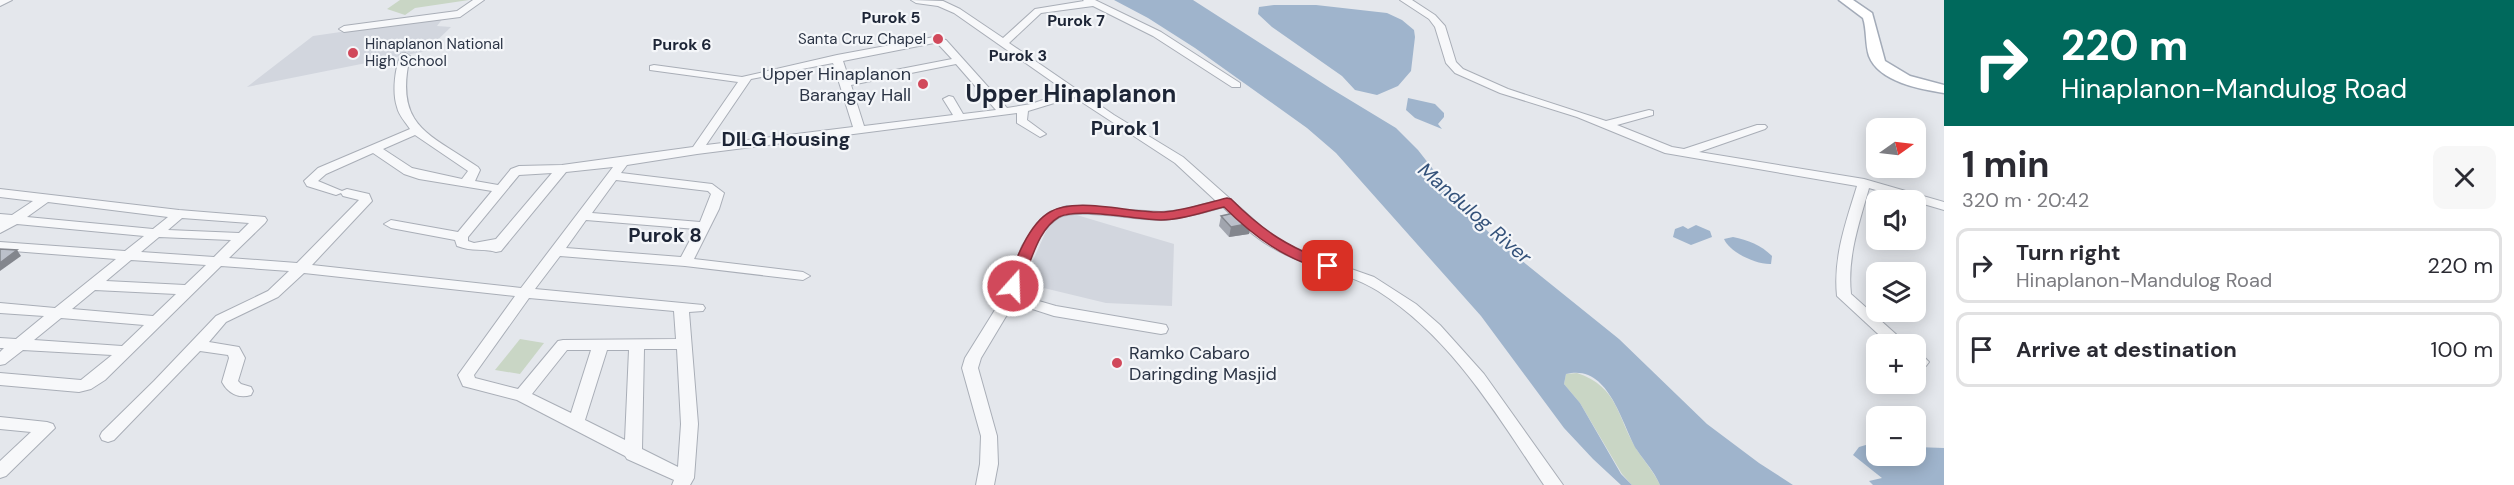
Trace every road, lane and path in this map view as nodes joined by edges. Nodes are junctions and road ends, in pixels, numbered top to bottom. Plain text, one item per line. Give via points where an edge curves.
1 (7, 0) edge
2 (479, 0) edge
3 (916, 0) edge
4 (1405, 0) edge
5 (1845, 0) edge
6 (1091, 1) edge
7 (0, 3) edge
8 (344, 29) dead end
9 (1003, 43) junction
10 (405, 56) dead end
11 (837, 58) junction
12 (958, 61) junction
13 (654, 68) dead end
14 (919, 69) junction
15 (744, 80) junction
16 (924, 80) dead end
17 (845, 83) junction
18 (1236, 85) dead end
19 (1944, 89) edge
20 (1076, 93) junction
21 (949, 99) dead end
22 (1023, 109) junction
23 (1004, 112) junction
24 (1649, 112) dead end
25 (960, 118) junction
26 (1604, 125) junction
27 (1761, 127) dead end
28 (416, 130) junction
29 (860, 131) junction
30 (1040, 134) dead end
31 (374, 148) junction
32 (697, 150) junction
33 (1683, 153) junction
34 (623, 162) junction
35 (562, 169) junction
36 (611, 176) junction
37 (465, 183) junction
38 (1864, 183) junction
39 (501, 189) junction
40 (0, 193) edge
41 (47, 197) junction
42 (1227, 202) junction
43 (1944, 206) edge
44 (179, 214) junction
45 (583, 216) junction
46 (0, 218) edge
47 (15, 219) junction
48 (391, 224) dead end
49 (704, 226) junction
50 (0, 229) edge
51 (154, 233) junction
52 (243, 237) junction
53 (461, 237) junction
54 (0, 246) edge
55 (555, 251) junction
56 (129, 255) junction
57 (217, 262) junction
58 (685, 262) junction
59 (301, 268) junction
60 (803, 276) dead end
61 (93, 285) junction
62 (189, 290) junction
63 (525, 293) junction
64 (1010, 297) junction
65 (681, 307) junction
66 (0, 308) edge
67 (698, 308) dead end
68 (58, 313) junction
69 (155, 321) junction
70 (1161, 329) dead end
71 (1887, 334) edge
72 (0, 343) edge
73 (637, 343) junction
74 (19, 344) junction
75 (601, 344) junction
76 (682, 344) junction
77 (196, 345) junction
78 (126, 351) junction
79 (0, 360) edge
80 (0, 379) edge
81 (245, 391) dead end
82 (522, 396) junction
83 (576, 422) junction
84 (0, 423) edge
85 (108, 436) dead end
86 (633, 454) junction
87 (2, 467) edge
88 (683, 481) edge
89 (985, 485) edge
90 (1554, 485) edge

1 - 7 street
2 - 8 street via 462,13
3 - 9 street via 947,5
4 - 26 street via 1440,26 1451,63 1459,71 1504,91
5 - 19 main road via 1868,16 1875,55 1882,66 1910,80
6 - 9 street via 1038,11
6 - 18 street via 1157,34
9 - 20 street
10 - 28 street via 401,101
11 - 12 street via 937,40
11 - 15 street via 759,73
11 - 17 street
12 - 14 street
12 - 23 street
13 - 15 street
14 - 16 street
14 - 17 street
15 - 32 street
17 - 29 street
20 - 22 street
20 - 42 street via 1177,159
21 - 25 street
22 - 23 street
22 - 30 street via 1021,121
23 - 25 street
24 - 26 street
25 - 29 street
26 - 33 street
27 - 33 street
28 - 31 street
28 - 37 street via 474,170
29 - 32 street
31 - 37 street via 408,171
31 - 59 street via 322,171 310,181 365,196 366,201
32 - 34 street
33 - 38 street
34 - 35 street
34 - 36 street
35 - 39 street via 517,170
35 - 53 street via 498,247 468,246
36 - 45 street
36 - 49 street via 717,190
37 - 39 street
38 - 43 street
38 - 71 street via 1844,254 1844,296
39 - 53 street
40 - 41 street
41 - 44 street
41 - 47 street
42 - 64 street via 1161,216 1076,209 1059,212 1028,246
42 - 90 street via 1264,237 1282,248 1368,280 1428,321 1470,366
44 - 51 street
44 - 52 street via 259,219
45 - 49 street
45 - 55 street
46 - 47 street
47 - 50 street
47 - 51 street
48 - 53 street
49 - 58 street
51 - 52 street
51 - 56 street
52 - 57 street
54 - 56 street
55 - 58 street
55 - 63 street
56 - 57 street
56 - 61 street
57 - 59 street
57 - 62 street
58 - 60 street
59 - 63 street
59 - 77 street via 273,294 221,320
61 - 62 street
61 - 68 street
62 - 69 street
63 - 65 street
63 - 82 street via 466,375 469,382
64 - 70 street via 1054,311
64 - 89 street via 970,369 989,436
65 - 67 street
65 - 76 street
66 - 68 street
68 - 69 street
68 - 74 street
69 - 78 street
72 - 74 street
73 - 75 street
73 - 76 street
73 - 86 street
74 - 78 street
74 - 79 street
75 - 82 street via 563,345
75 - 83 street
76 - 88 street via 689,423
77 - 81 street via 234,351 237,358 230,381
77 - 85 street
78 - 80 street via 85,385
82 - 83 street
83 - 86 street
84 - 87 street via 47,428
86 - 88 street

